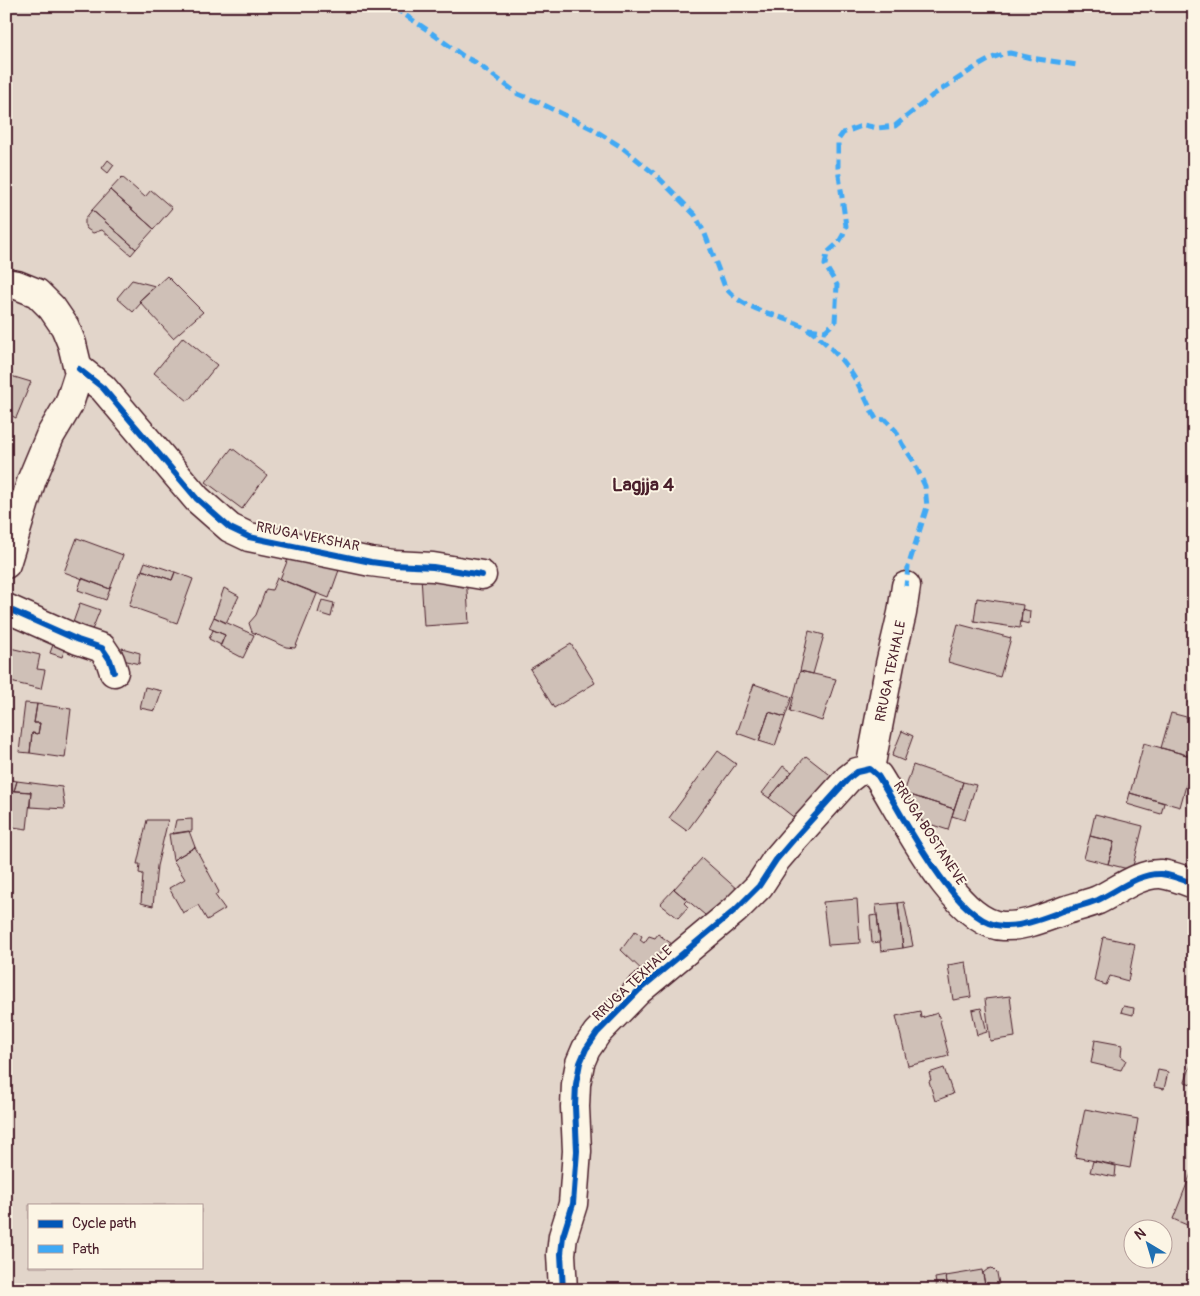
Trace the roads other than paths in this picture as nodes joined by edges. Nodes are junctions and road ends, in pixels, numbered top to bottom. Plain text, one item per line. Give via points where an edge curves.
1 (6, 283) edge
2 (79, 369) junction
3 (6, 564) edge
4 (482, 575) dead end
5 (906, 586) dead end
6 (6, 608) edge
7 (114, 672) dead end
8 (870, 769) junction
9 (1194, 884) edge
10 (563, 1290) edge

1 - 2 street via 36,293 52,308 65,327
2 - 3 street via 69,404 50,436 32,479
2 - 4 street, RRUGA VEKSHAR via 102,388 197,500 230,528 249,538 371,562
5 - 8 street, RRUGA TEXHALE
6 - 7 street via 102,648
8 - 9 street, RRUGA BOSTANEVE via 878,776 951,893 980,919 1002,926 1023,924 1098,900 1146,876 1161,874
8 - 10 street, RRUGA TEXHALE via 862,769 848,779 776,860 759,886 639,990 597,1033 586,1049 576,1084 577,1151 573,1204 561,1254

